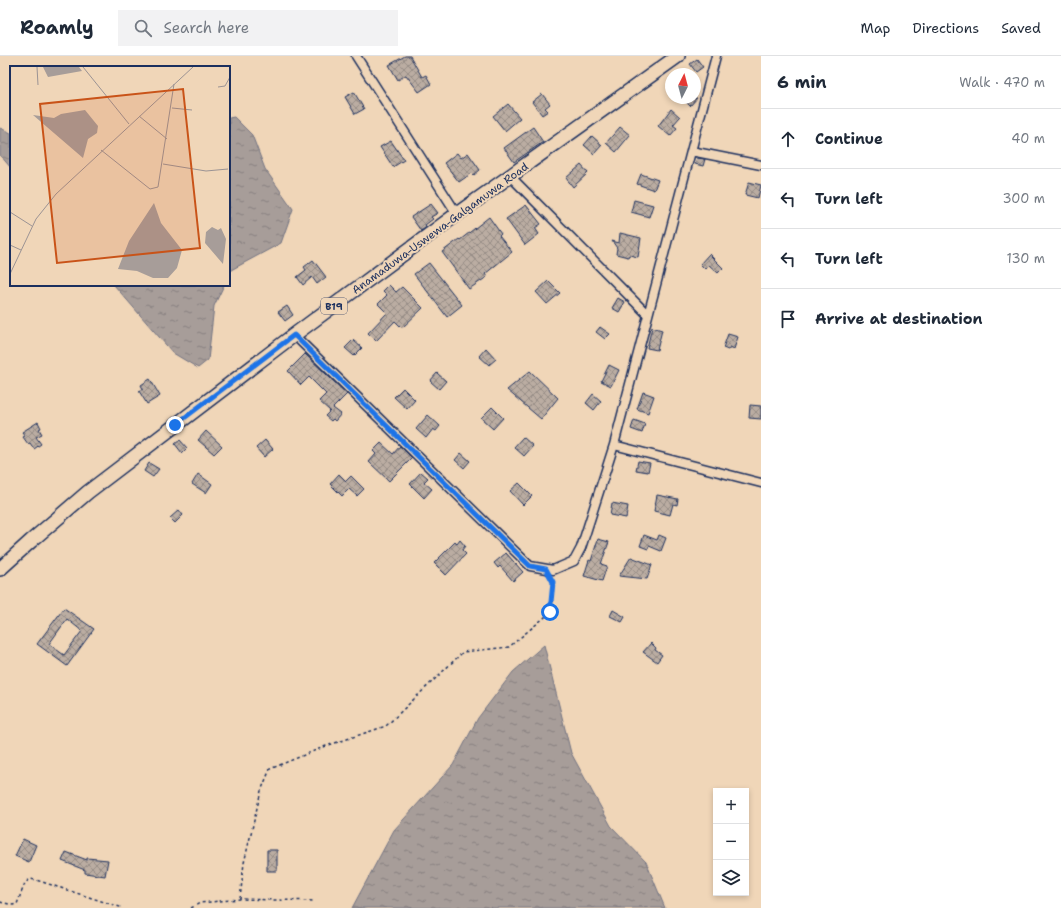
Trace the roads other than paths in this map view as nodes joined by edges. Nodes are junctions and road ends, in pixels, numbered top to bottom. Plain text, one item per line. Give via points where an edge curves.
1 (356, 56) edge
2 (678, 56) edge
3 (716, 56) edge
4 (691, 151) junction
5 (761, 165) edge
6 (510, 176) junction
7 (457, 214) junction
8 (648, 315) junction
9 (294, 335) junction
10 (614, 445) junction
11 (761, 483) edge
12 (0, 569) edge

1 - 7 street
2 - 6 main road, Anamaduwa-Uswewa-Galgamuwa Road / B19
3 - 4 street
4 - 5 street
4 - 8 street
6 - 7 main road, Anamaduwa-Uswewa-Galgamuwa Road / B19
6 - 8 street
7 - 9 main road, Anamaduwa-Uswewa-Galgamuwa Road / B19
8 - 10 street
9 - 10 street via 530,566 552,570 574,561 581,548
9 - 12 main road, Anamaduwa-Uswewa-Galgamuwa Road / B19 via 88,492
10 - 11 street

